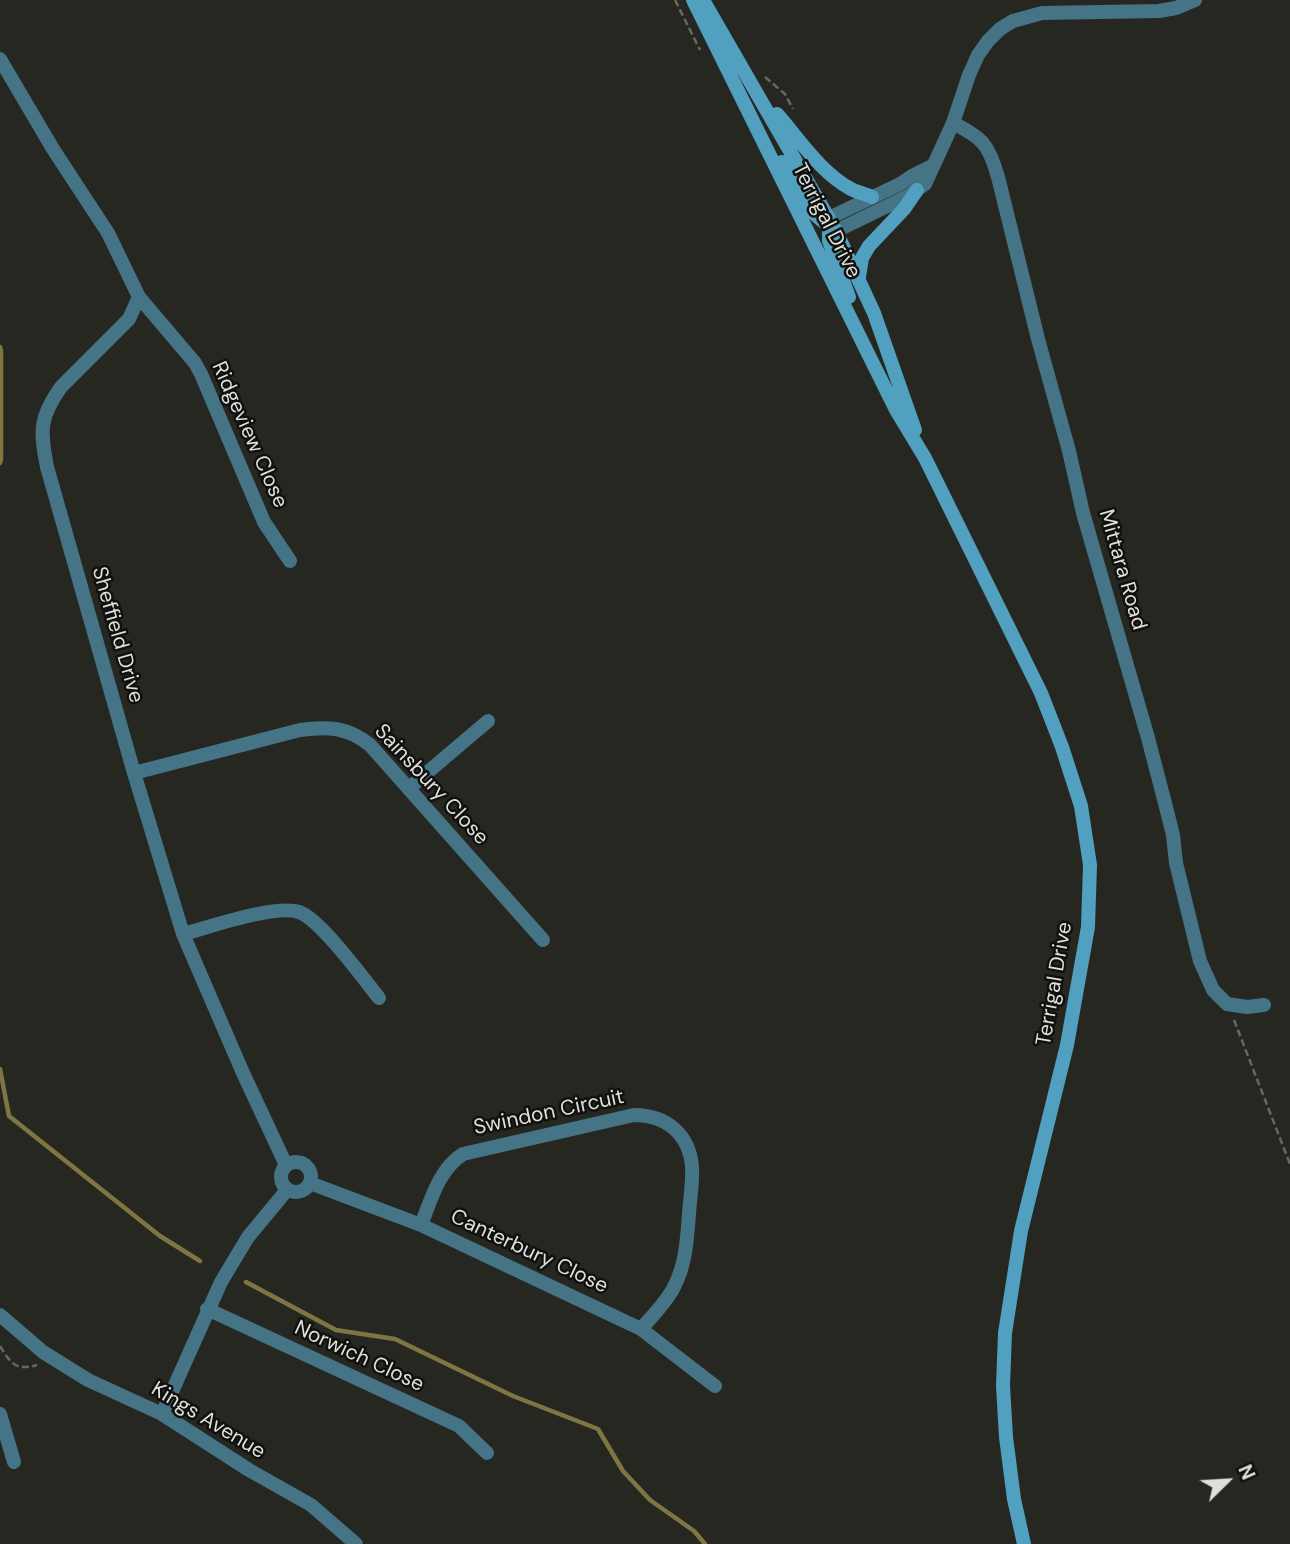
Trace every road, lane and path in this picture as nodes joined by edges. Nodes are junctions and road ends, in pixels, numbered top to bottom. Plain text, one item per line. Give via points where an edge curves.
1 (693, 0) edge
2 (703, 0) edge
3 (1195, 0) edge
4 (0, 59) edge
5 (760, 73) dead end
6 (757, 92) junction
7 (747, 108) junction
8 (796, 114) dead end
9 (954, 123) junction
10 (932, 166) junction
11 (917, 190) junction
12 (872, 197) junction
13 (831, 225) junction
14 (859, 278) junction
15 (139, 297) junction
16 (868, 352) junction
17 (925, 458) junction
18 (290, 561) dead end
19 (488, 721) dead end
20 (134, 773) junction
21 (409, 788) junction
22 (183, 934) junction
23 (542, 940) dead end
24 (379, 998) dead end
25 (1227, 1004) junction
26 (1264, 1005) dead end
27 (1290, 1164) edge
28 (286, 1165) junction
29 (310, 1184) junction
30 (287, 1190) junction
31 (421, 1225) junction
32 (207, 1310) junction
33 (0, 1315) edge
34 (640, 1329) junction
35 (0, 1346) edge
36 (40, 1365) dead end
37 (715, 1387) dead end
38 (162, 1414) junction
39 (0, 1415) edge
40 (487, 1453) dead end
41 (14, 1462) dead end
42 (356, 1544) edge
43 (1024, 1544) edge

1 - 7 main road, Terrigal Drive
2 - 6 main road, Terrigal Drive
3 - 9 street via 1158,11 1042,13 1013,21 978,55
4 - 15 street via 108,233
5 - 8 path via 785,94
6 - 12 main road via 813,159 851,189
6 - 13 main road, Terrigal Drive
7 - 13 main road via 813,213
7 - 16 main road, Terrigal Drive
9 - 10 street
9 - 25 street, Mittara Road via 980,139 993,160 1083,513 1166,807 1200,961 1213,990
10 - 11 street via 925,184
10 - 12 street
11 - 13 street
11 - 14 main road via 869,246
12 - 13 street
13 - 14 main road, Terrigal Drive
13 - 16 main road via 829,242
14 - 17 main road, Terrigal Drive
15 - 18 street, Ridgeview Close via 195,363 264,522
15 - 20 street, Sheffield Drive via 129,319 61,387 47,409 42,429 47,467
16 - 17 main road, Terrigal Drive
17 - 43 main road, Terrigal Drive via 1041,693 1081,806 1090,865 1088,927 1067,1045 1021,1231 1005,1333 1006,1437
19 - 21 street
20 - 21 street, Sainsbury Close via 319,727 353,733 370,744
20 - 22 street, Sheffield Drive
21 - 23 street, Sainsbury Close
22 - 24 street via 275,910 300,912 316,923
22 - 28 street, Sheffield Drive
25 - 26 street
25 - 27 path
28 - 29 street via 296,1161 306,1165
28 - 30 street via 281,1182
29 - 30 street via 300,1192
29 - 31 street, Canterbury Close
30 - 32 street via 243,1246
31 - 34 street, Canterbury Close
31 - 34 street, Swindon Circuit via 443,1174 463,1154 634,1115 660,1119 681,1137 692,1164 685,1258 675,1287
32 - 38 street
32 - 40 street, Norwich Close via 459,1426
33 - 38 street, Kings Avenue via 43,1352 88,1380
34 - 37 street, Canterbury Close
35 - 36 path via 16,1366
38 - 42 street, Kings Avenue via 311,1505
39 - 41 street

